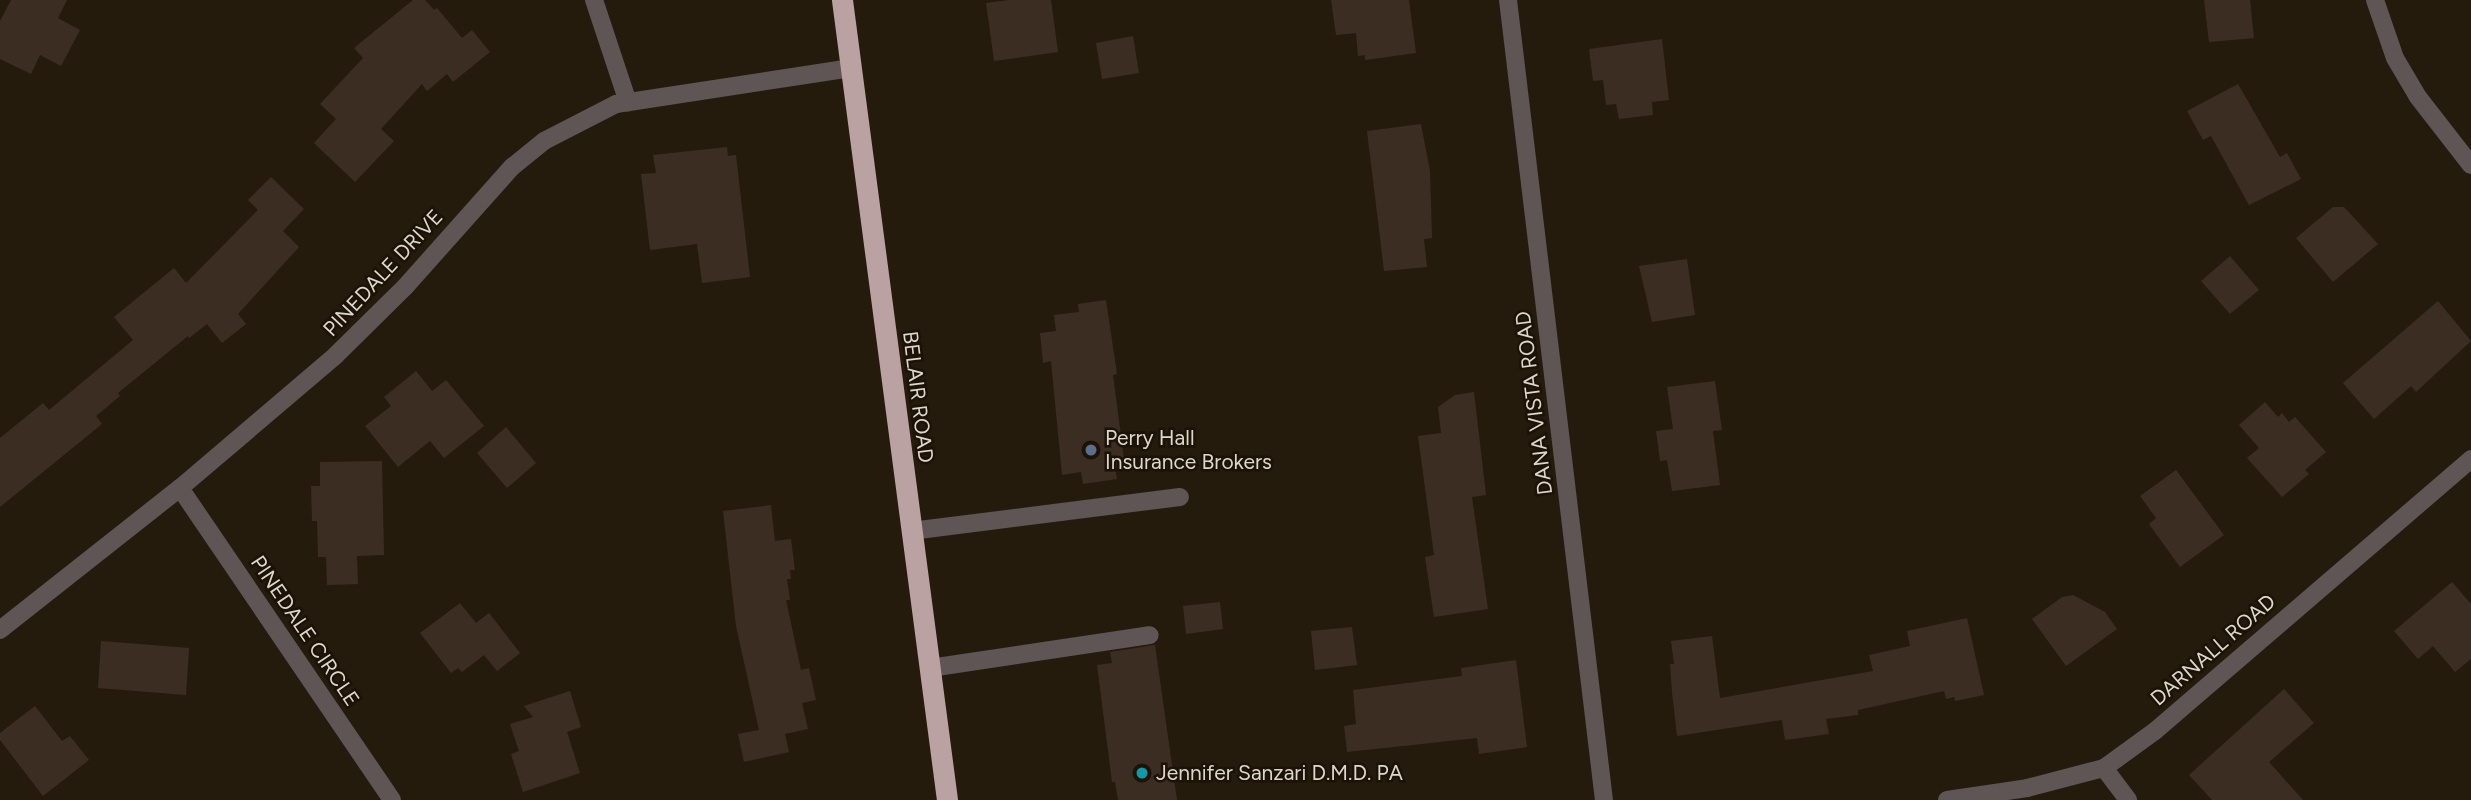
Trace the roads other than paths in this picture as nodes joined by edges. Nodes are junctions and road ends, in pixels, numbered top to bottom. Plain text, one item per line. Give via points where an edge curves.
1 (594, 0) edge
2 (842, 0) edge
3 (1508, 0) edge
4 (2375, 0) edge
5 (851, 68) junction
6 (628, 102) junction
7 (2471, 165) edge
8 (2471, 459) edge
9 (180, 488) junction
10 (1180, 497) dead end
11 (911, 531) junction
12 (0, 630) edge
13 (1150, 635) dead end
14 (930, 668) junction
15 (2104, 768) junction
16 (392, 800) edge
17 (947, 800) edge
18 (1604, 800) edge
19 (1947, 800) edge
20 (2128, 800) edge

1 - 6 street
2 - 5 highway, BELAIR ROAD
3 - 18 street, DANA VISTA ROAD
4 - 7 street via 2395,58 2418,97
5 - 6 street, PINEDALE DRIVE
5 - 11 highway, BELAIR ROAD
6 - 9 street, PINEDALE DRIVE via 544,141 512,167 405,287 336,355
8 - 15 street, DARNALL ROAD via 2155,731
9 - 12 street, PINEDALE DRIVE
9 - 16 street, PINEDALE CIRCLE
10 - 11 street
11 - 14 highway, BELAIR ROAD
13 - 14 street
14 - 17 highway, BELAIR ROAD
15 - 19 street, DARNALL ROAD via 2027,788
15 - 20 street

